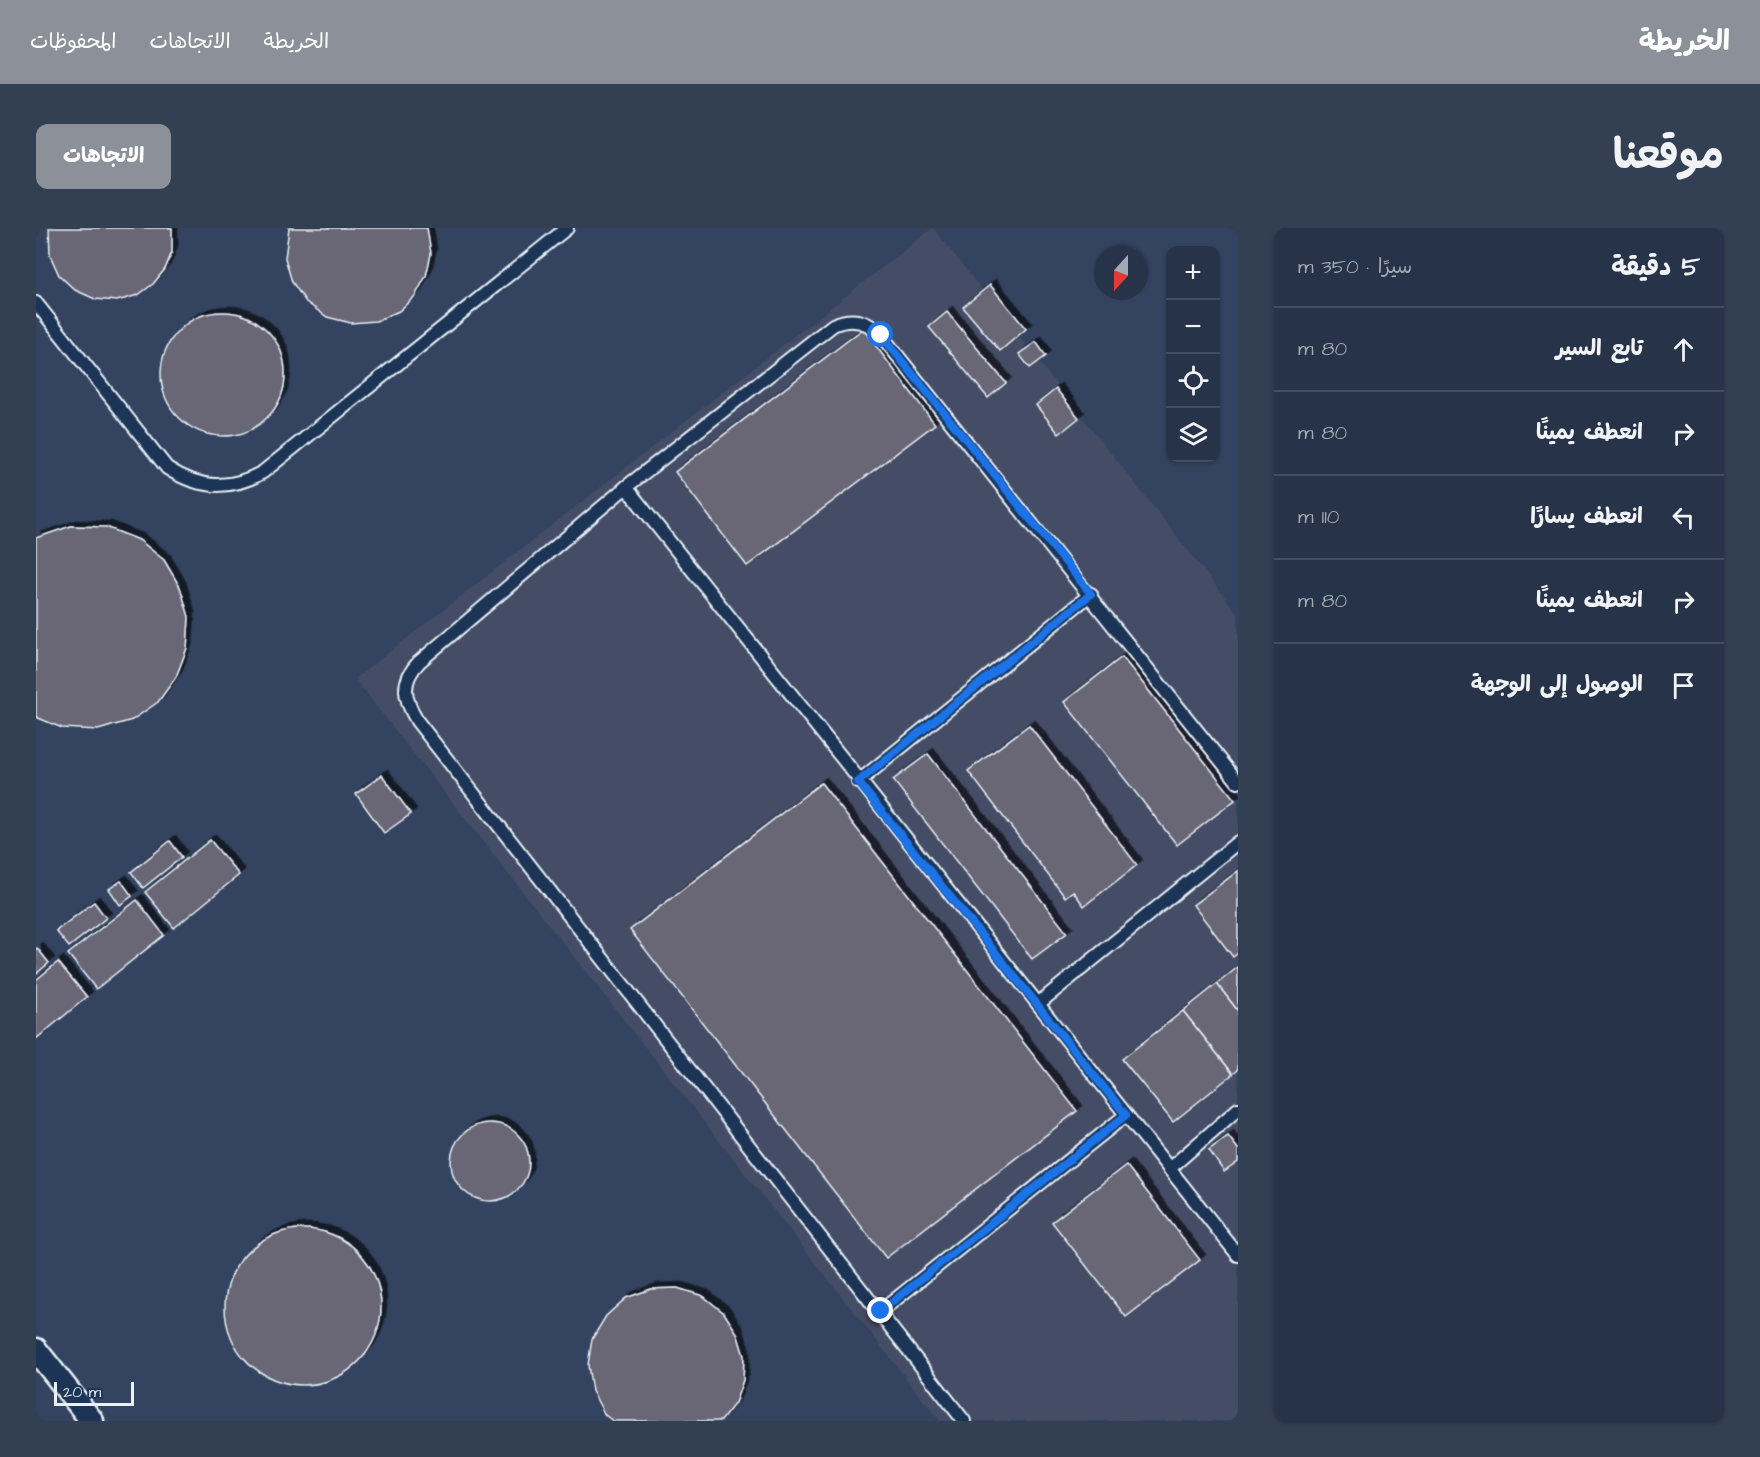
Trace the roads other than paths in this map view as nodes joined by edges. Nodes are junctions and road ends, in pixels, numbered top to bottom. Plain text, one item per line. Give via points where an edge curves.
1 (567, 228) edge
2 (36, 303) edge
3 (626, 487) junction
4 (1091, 594) junction
5 (858, 782) junction
6 (1238, 782) edge
7 (1238, 842) edge
8 (1039, 1003) junction
9 (1238, 1109) edge
10 (1126, 1115) junction
11 (1169, 1169) junction
12 (1238, 1255) edge
13 (881, 1311) junction
14 (36, 1350) edge
15 (92, 1421) edge
16 (964, 1421) edge

1 - 2 lane via 263,472 251,480 222,486 193,482 168,468
3 - 4 lane via 833,325 859,321 881,335
3 - 5 lane
3 - 13 lane via 419,662 407,680 406,701 417,721
4 - 5 lane
4 - 6 lane
5 - 8 lane
7 - 8 lane
8 - 10 lane
9 - 11 lane
10 - 11 lane
10 - 13 lane
11 - 12 lane
13 - 16 lane
14 - 15 street

